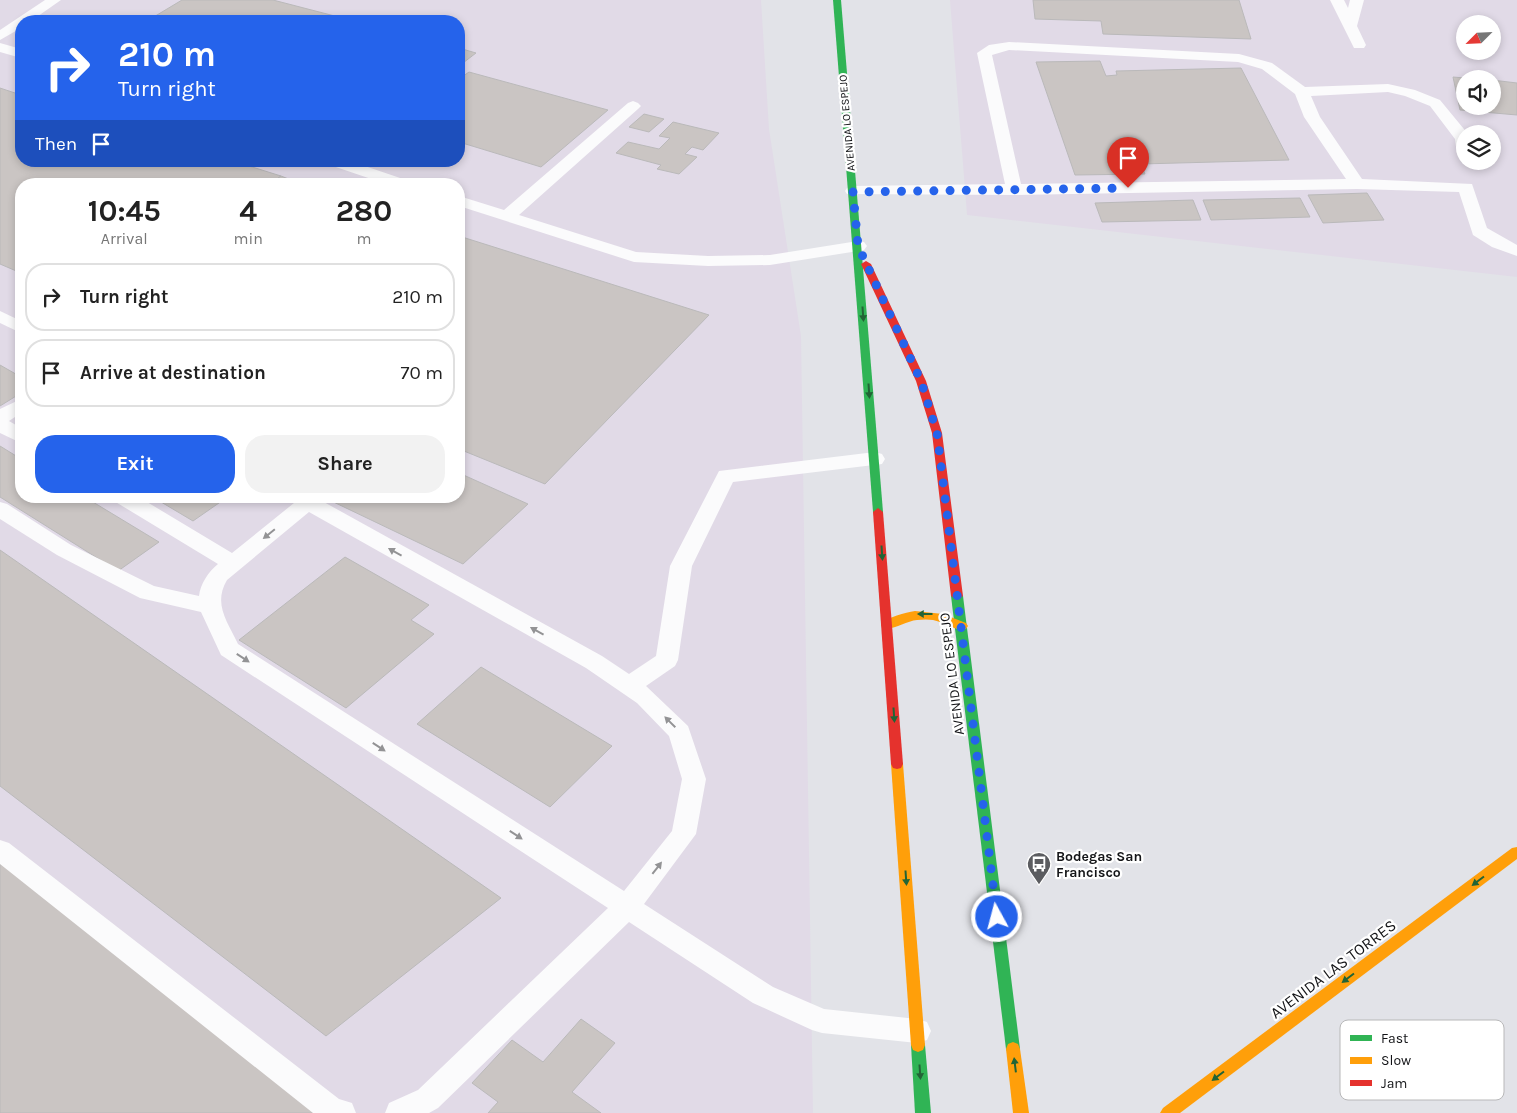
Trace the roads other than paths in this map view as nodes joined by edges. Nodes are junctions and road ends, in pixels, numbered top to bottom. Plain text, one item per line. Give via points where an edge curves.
1 (54, 0) edge
2 (837, 0) edge
3 (1337, 0) edge
4 (1357, 0) edge
5 (32, 15) edge
6 (15, 26) edge
7 (1350, 26) junction
8 (0, 36) edge
9 (1359, 45) dead end
10 (0, 47) edge
11 (15, 52) edge
12 (1302, 92) junction
13 (633, 106) dead end
14 (1456, 129) edge
15 (352, 167) edge
16 (1466, 170) edge
17 (385, 178) edge
18 (1357, 184) junction
19 (1466, 187) junction
20 (1014, 190) junction
21 (853, 192) junction
22 (465, 203) edge
23 (506, 217) junction
24 (858, 246) junction
25 (1517, 251) edge
26 (0, 316) edge
27 (15, 325) edge
28 (15, 409) edge
29 (0, 418) edge
30 (0, 424) edge
31 (15, 433) edge
32 (875, 459) junction
33 (133, 503) edge
34 (299, 503) edge
35 (307, 503) edge
36 (0, 509) edge
37 (233, 563) junction
38 (210, 606) junction
39 (887, 625) junction
40 (962, 626) junction
41 (628, 686) junction
42 (0, 850) edge
43 (1517, 852) edge
44 (627, 907) junction
45 (917, 1031) junction
46 (342, 1113) edge
47 (399, 1113) edge
48 (923, 1113) edge
49 (1021, 1113) edge
50 (1168, 1113) edge

1 - 5 lane
2 - 21 main road, AVENIDA LO ESPEJO
3 - 7 lane
4 - 7 lane
6 - 8 lane
7 - 9 lane
10 - 11 lane
12 - 14 lane via 1388,88 1410,93 1435,103
12 - 18 lane via 1312,116
12 - 20 lane via 1267,66 1239,58 1010,46 994,48 984,53
13 - 23 lane
15 - 17 lane
16 - 19 lane
18 - 19 lane
18 - 20 lane
19 - 25 lane via 1479,231
20 - 21 lane
21 - 24 main road, AVENIDA LO ESPEJO
22 - 23 lane
23 - 24 lane via 634,257 770,260
24 -> 32 main road, AVENIDA LO ESPEJO
24 - 40 main road, AVENIDA LO ESPEJO via 921,381 937,433
26 - 27 lane
28 - 29 lane
30 - 31 lane
32 -> 39 main road, AVENIDA LO ESPEJO
32 - 41 lane via 726,476 681,566 667,660
33 - 37 lane
34 -> 37 lane
41 -> 35 lane via 594,662
36 - 38 lane via 64,550 148,593
37 - 38 lane via 219,575 210,590
38 -> 44 lane via 229,649
40 -> 39 main road via 937,615 923,614 897,619
39 -> 45 main road, AVENIDA LO ESPEJO
49 -> 40 main road, AVENIDA LO ESPEJO
44 -> 41 lane via 684,834 694,779 680,732 645,697
42 - 46 lane via 331,1110
43 -> 50 main road, AVENIDA LAS TORRES
44 - 45 lane via 763,995 822,1021
44 - 47 lane via 428,1099
45 -> 48 main road, AVENIDA LO ESPEJO

